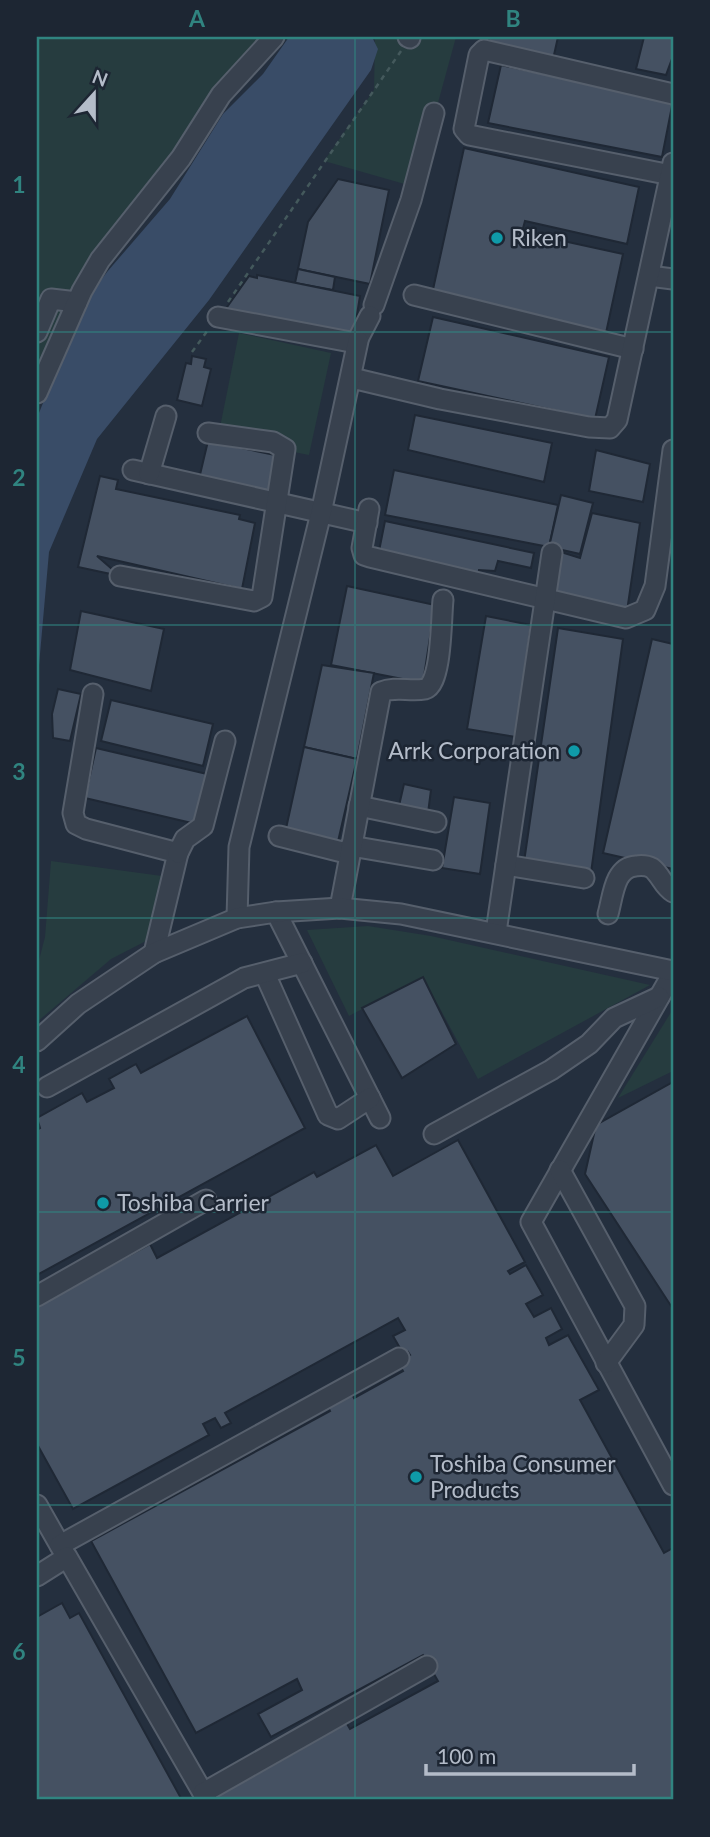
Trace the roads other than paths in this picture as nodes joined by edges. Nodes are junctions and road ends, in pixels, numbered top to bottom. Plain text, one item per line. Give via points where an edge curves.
1 (274, 37) edge
2 (673, 93) edge
3 (434, 113) dead end
4 (672, 169) edge
5 (649, 276) junction
6 (673, 279) edge
7 (414, 295) dead end
8 (77, 303) junction
9 (218, 317) road end
10 (37, 332) edge
11 (358, 341) junction
12 (633, 349) junction
13 (352, 378) junction
14 (37, 393) edge
15 (166, 416) dead end
16 (208, 433) dead end
17 (673, 450) edge
18 (279, 504) junction
19 (321, 513) junction
20 (552, 554) dead end
21 (120, 576) dead end
22 (545, 598) junction
23 (443, 600) dead end
24 (93, 694) dead end
25 (225, 741) dead end
26 (359, 806) junction
27 (436, 822) dead end
28 (279, 836) dead end
29 (351, 850) junction
30 (178, 853) junction
31 (433, 860) dead end
32 (506, 865) junction
33 (584, 878) dead end
34 (673, 892) edge
35 (340, 908) junction
36 (276, 912) junction
37 (608, 914) dead end
38 (237, 918) junction
39 (496, 932) junction
40 (154, 953) junction
41 (302, 963) junction
42 (673, 972) edge
43 (265, 974) junction
44 (659, 997) junction
45 (37, 1041) edge
46 (47, 1087) dead end
47 (370, 1098) junction
48 (380, 1118) dead end
49 (434, 1134) dead end
50 (560, 1170) junction
51 (206, 1200) dead end
52 (37, 1296) edge
53 (399, 1358) dead end
54 (606, 1363) junction
55 (673, 1485) edge
56 (37, 1505) edge
57 (63, 1551) junction
58 (37, 1576) edge
59 (428, 1666) dead end
60 (205, 1796) edge

1 - 8 street via 221,95 181,158 100,260
2 - 4 street via 484,50 479,55 464,129 469,135
3 - 11 street via 411,200
4 - 5 street
5 - 6 street
5 - 12 street
7 - 12 street
8 - 10 street via 51,299
8 - 14 street
9 - 11 street
11 - 13 street
12 - 13 street via 617,420 610,428 440,399
13 - 19 street
15 - 18 street via 141,472
16 - 18 street via 279,443 285,449
17 - 22 street via 654,586 645,610 626,618
18 - 19 street
18 - 21 street via 265,592 259,601
19 - 22 street via 368,516 364,555
19 - 38 street via 239,847
20 - 22 street
22 - 32 street
23 - 26 street via 432,684 426,689 381,692
24 - 30 street via 73,813 76,824
25 - 30 street via 204,826 185,839
26 - 27 street
26 - 29 street
28 - 29 street
29 - 31 street
29 - 35 street
30 - 40 street
32 - 33 street
32 - 39 street
34 - 37 street via 646,865 631,866 618,878
35 - 36 street
35 - 39 street
36 - 38 street
36 - 41 street
38 - 40 street
39 - 42 street
40 - 45 street via 78,1004
41 - 43 street
41 - 47 street
42 - 44 street
43 - 46 street via 244,978
43 - 47 street via 328,1115 338,1119
44 - 49 street via 614,1018 589,1044 551,1070
44 - 50 street
47 - 48 street
50 - 54 street via 531,1218 531,1227
50 - 54 street via 635,1306 634,1325
51 - 52 street
53 - 57 street
54 - 55 street
56 - 57 street
57 - 58 street
57 - 60 street
59 - 60 street

